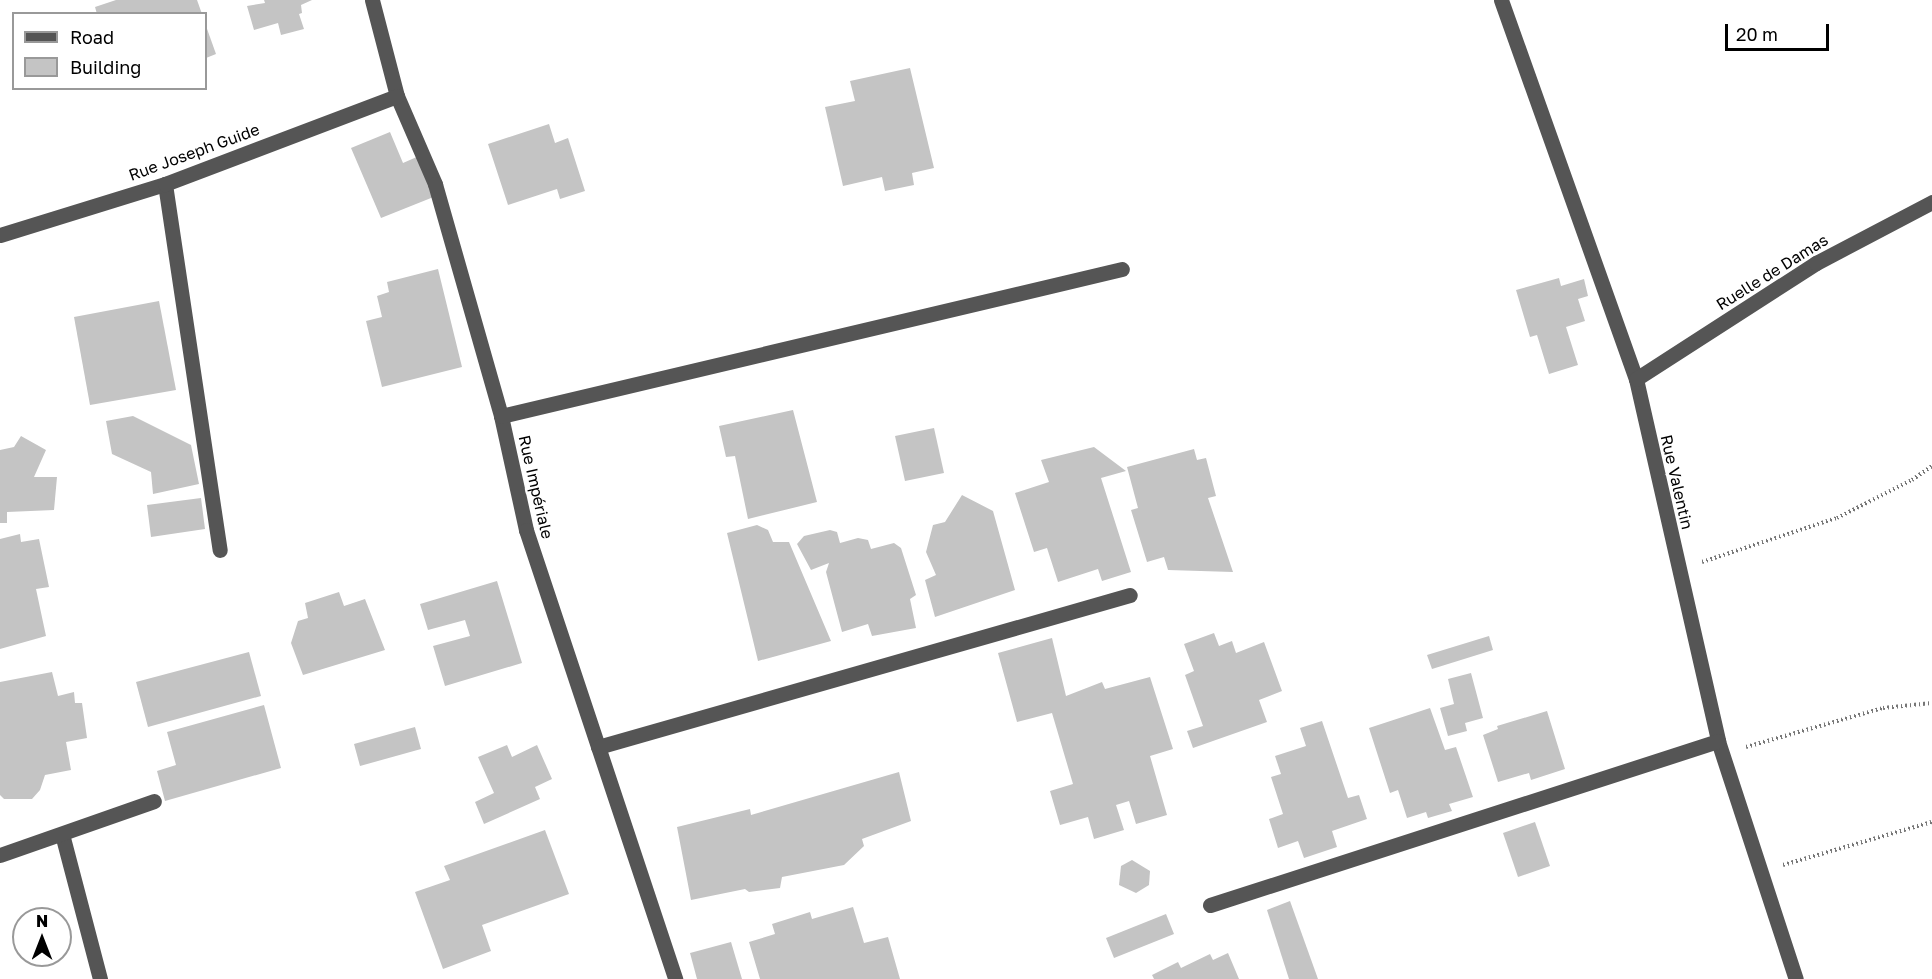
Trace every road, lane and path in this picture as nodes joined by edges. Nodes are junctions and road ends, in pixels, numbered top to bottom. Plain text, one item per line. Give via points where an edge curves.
1 (372, 0) edge
2 (1501, 0) edge
3 (397, 96) junction
4 (165, 184) junction
5 (1932, 202) edge
6 (0, 234) edge
7 (1122, 269) dead end
8 (1636, 380) junction
9 (501, 416) junction
10 (1932, 466) edge
11 (220, 550) dead end
12 (1678, 570) junction
13 (1130, 595) dead end
14 (1932, 703) edge
15 (598, 747) junction
16 (1720, 748) junction
17 (154, 801) dead end
18 (1932, 822) edge
19 (62, 834) junction
20 (0, 855) edge
21 (1760, 871) junction
22 (1210, 905) dead end
23 (100, 979) edge
24 (675, 979) edge
25 (1796, 979) edge

1 - 3 street, Rue Impériale
2 - 8 street, Rue Valentin
3 - 4 street, Rue Joseph Guide
3 - 9 street, Rue Impériale via 435,184
4 - 6 street, Rue Joseph Guide
4 - 11 street
5 - 8 street, Ruelle de Damas via 1816,263
7 - 9 street
8 - 12 street, Rue Valentin
9 - 15 street, Rue Impériale via 526,530
10 - 12 path via 1837,518
12 - 16 street, Rue Valentin
13 - 15 street
14 - 16 path via 1882,708
15 - 24 street, Rue Impériale
16 - 21 street, Rue Valentin
16 - 22 street
17 - 19 street
18 - 21 path
19 - 20 street
19 - 23 street
21 - 25 street, Rue Valentin

